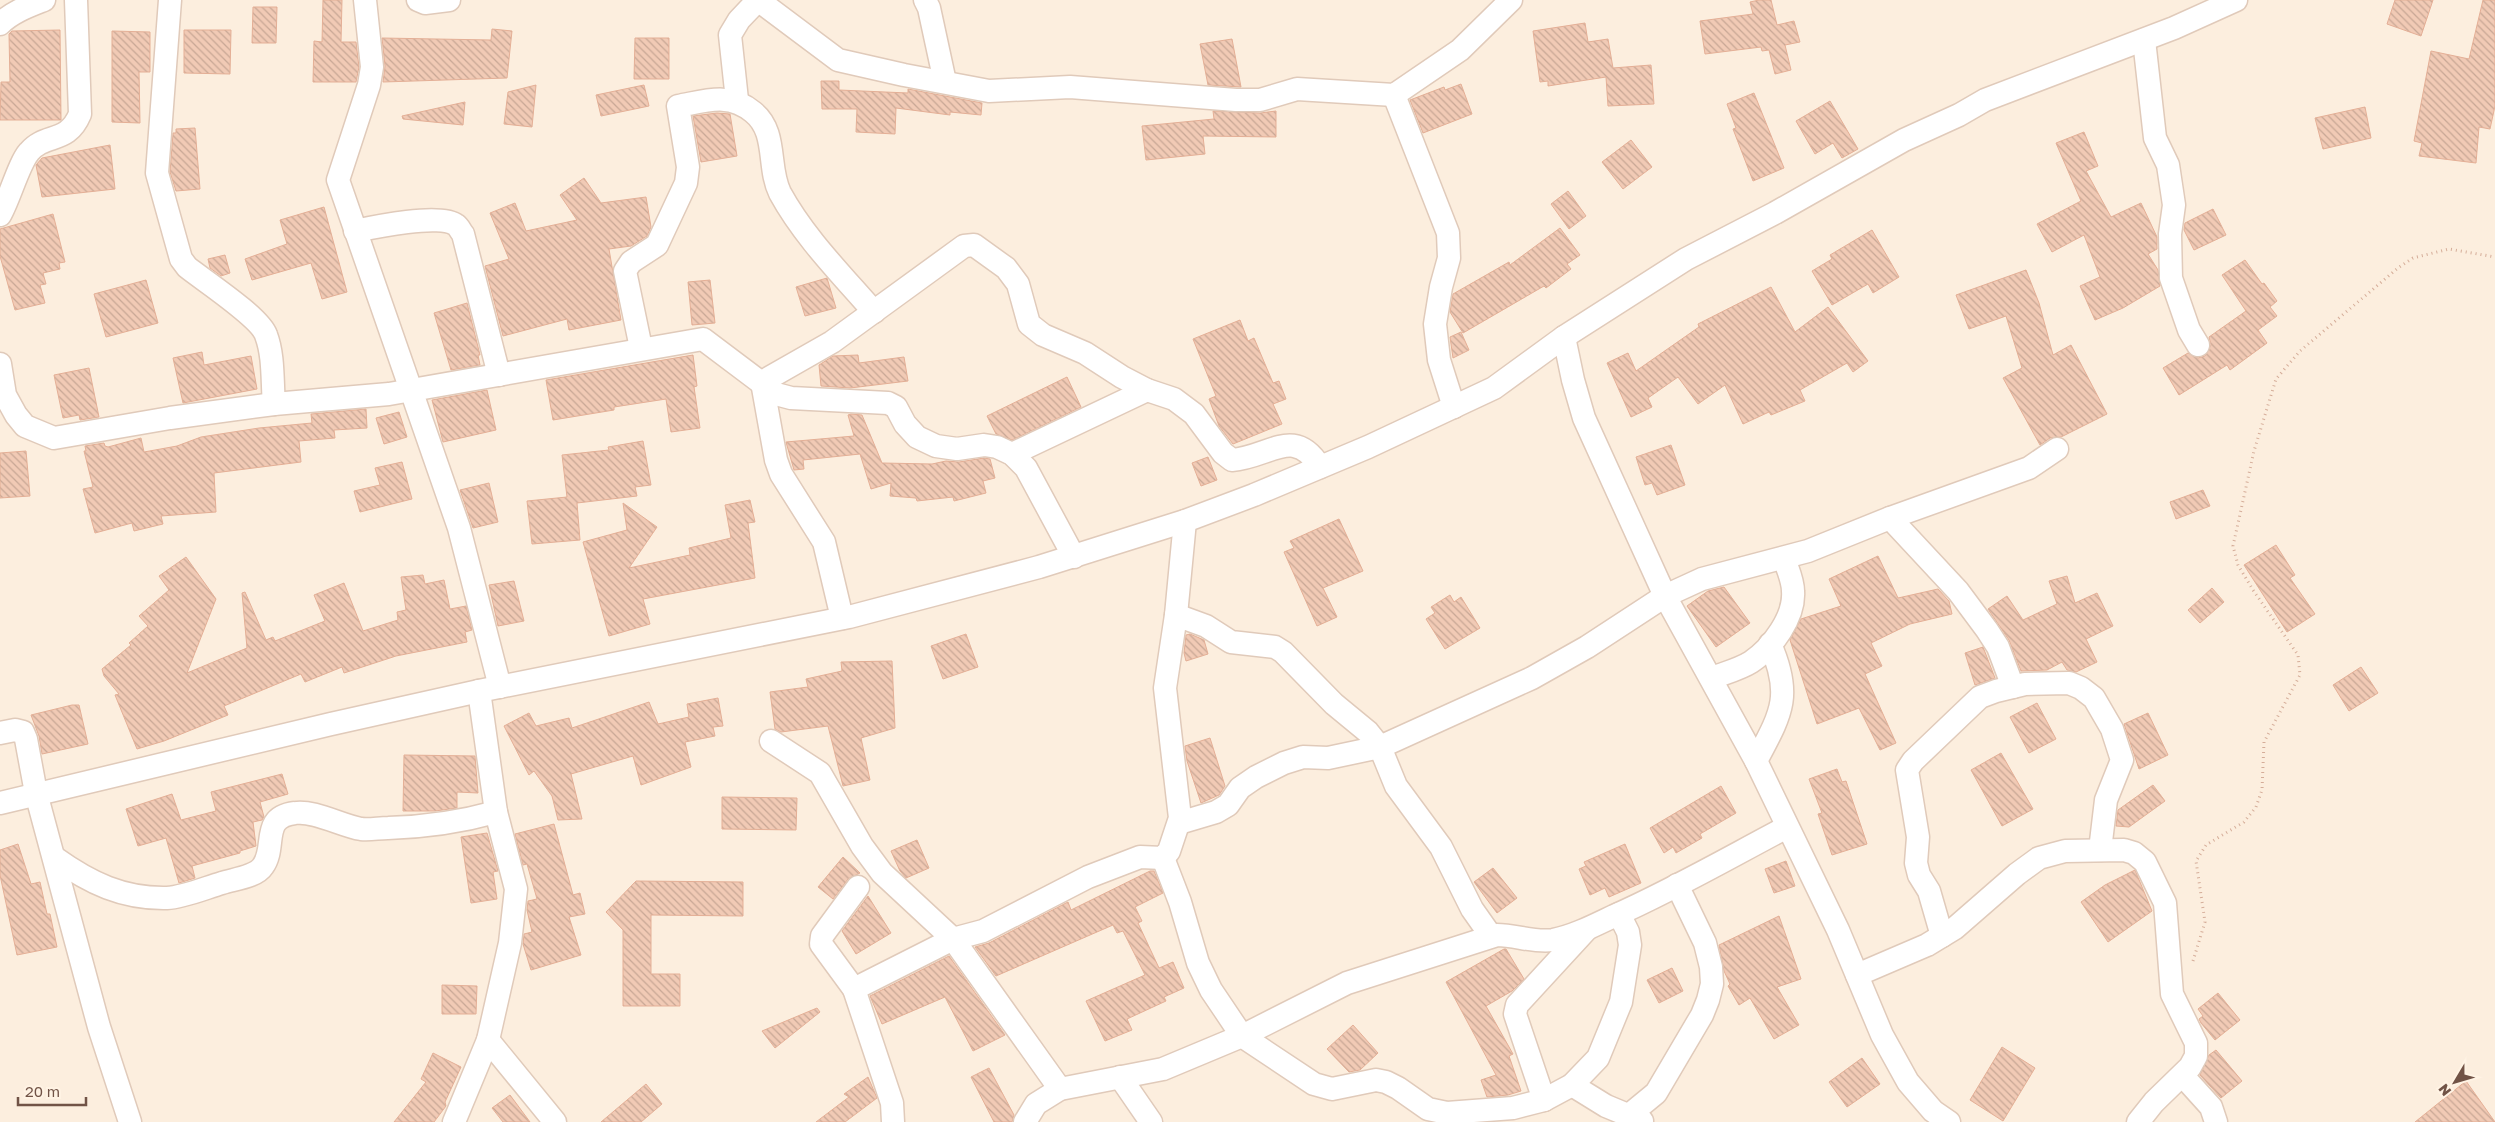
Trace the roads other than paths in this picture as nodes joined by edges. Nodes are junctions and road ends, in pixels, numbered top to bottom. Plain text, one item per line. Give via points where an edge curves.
1 (44, 0) edge
2 (76, 0) edge
3 (170, 0) edge
4 (365, 0) edge
5 (418, 0) edge
6 (449, 0) edge
7 (758, 0) edge
8 (925, 0) edge
9 (1511, 0) edge
10 (2236, 0) edge
11 (0, 24) edge
12 (2144, 40) junction
13 (945, 82) junction
14 (1394, 95) junction
15 (737, 100) junction
16 (0, 215) edge
17 (355, 231) junction
18 (874, 312) junction
19 (1564, 337) junction
20 (2198, 345) dead end
21 (641, 348) junction
22 (0, 364) edge
23 (499, 375) junction
24 (762, 382) junction
25 (413, 390) junction
26 (1147, 390) junction
27 (274, 404) junction
28 (1454, 407) junction
29 (2056, 449) dead end
30 (1012, 454) junction
31 (1320, 467) junction
32 (1890, 518) junction
33 (1185, 521) junction
34 (1074, 557) junction
35 (1784, 558) junction
36 (1665, 596) junction
37 (1176, 615) junction
38 (842, 618) junction
39 (1770, 644) junction
40 (1712, 678) junction
41 (2013, 687) junction
42 (489, 689) junction
43 (0, 733) edge
44 (771, 741) dead end
45 (1380, 747) junction
46 (1756, 761) junction
47 (36, 793) junction
48 (0, 803) edge
49 (496, 812) junction
50 (1179, 823) junction
51 (1787, 827) junction
52 (2100, 850) junction
53 (55, 858) junction
54 (1163, 858) junction
55 (1677, 886) junction
56 (858, 887) dead end
57 (1619, 914) junction
58 (1587, 928) junction
59 (1491, 936) junction
60 (1942, 936) junction
61 (953, 940) junction
62 (1857, 975) junction
63 (854, 989) junction
64 (1242, 1036) junction
65 (488, 1040) junction
66 (2183, 1076) junction
67 (1120, 1077) junction
68 (1572, 1085) junction
69 (1060, 1089) junction
70 (1544, 1100) junction
71 (1637, 1119) edge
72 (1944, 1121) edge
73 (130, 1122) edge
74 (454, 1122) edge
75 (555, 1122) edge
76 (893, 1122) edge
77 (1025, 1122) edge
78 (1151, 1122) edge
79 (2138, 1122) edge
80 (2216, 1122) edge

1 - 11 street
2 - 16 street via 80,114 68,133 28,152
3 - 27 street via 157,173 181,259 266,332
4 - 17 street via 372,67 338,180
5 - 6 street
7 - 13 street via 838,60
7 - 15 street via 730,35
8 - 13 street
9 - 14 street via 1460,50
10 - 12 street
12 - 19 street via 1985,100 1904,140 1686,259
12 - 20 street via 2155,138 2168,165 2174,205 2170,234 2171,278 2189,330
13 - 14 street via 990,91 1070,87 1236,100 1260,100 1297,90
14 - 28 street via 1448,233 1449,258 1435,324 1439,360
15 - 18 street via 763,123 780,192 798,220
15 - 21 street via 710,100 678,106 688,167 686,183 657,245 631,262 625,271
17 - 23 street via 394,222 447,220 457,225 463,234
17 - 25 street
18 - 24 street via 832,342
18 - 26 street via 954,251 974,245 1006,268 1018,284 1029,324 1042,335 1085,353
19 - 28 street via 1494,388
19 - 36 street via 1584,418
21 - 23 street
21 - 24 street via 703,339
22 - 27 street via 5,395 24,426 54,438
23 - 25 street
24 - 30 street via 776,394 790,398 888,403 896,407 905,424 918,437 936,446 957,449 990,446
24 - 38 street via 776,460 781,474 824,542
25 - 27 street
25 - 42 street via 460,528
26 - 30 street
26 - 31 street via 1174,399 1194,414 1232,460 1286,445 1301,446 1311,452
28 - 31 street
29 - 32 street via 2028,468
30 - 34 street via 1026,468
31 - 33 street
32 - 35 street
32 - 41 street via 1958,591 1987,630 1998,646
33 - 34 street
33 - 37 street
34 - 38 street
35 - 36 street via 1702,580
35 - 39 street via 1794,589 1793,599 1788,616
36 - 40 street
36 - 45 street via 1587,648 1532,678
37 - 45 street via 1206,626 1231,642 1275,647 1283,652
37 - 50 street via 1165,688
38 - 42 street
39 - 40 street via 1750,662
39 - 46 street via 1780,666 1782,707
40 - 46 street
41 - 52 street via 2047,682 2069,683 2081,688 2094,698 2112,729 2122,760 2106,800
41 - 60 street via 1980,697 1907,770 1918,837 1916,863 1919,876 1929,891
42 - 47 street
42 - 49 street
43 - 47 street via 23,732
44 - 61 street via 820,773 862,846 882,873
45 - 50 street via 1328,758 1303,757 1284,763 1240,788 1228,805 1216,812
45 - 59 street via 1396,786 1441,848 1472,909
46 - 51 street
47 - 48 street
47 - 53 street
49 - 53 street via 455,823 362,829 298,812 286,814 278,818 272,828 267,859 262,868 168,898 121,894 73,871
49 - 65 street via 516,889 510,943
50 - 54 street via 1169,851
51 - 55 street
51 - 62 street
52 - 60 street via 2065,851 2039,858
52 - 66 street via 2134,853 2145,862 2165,903 2172,994 2196,1043 2196,1056
53 - 73 street via 99,1027
54 - 61 street via 1140,857 1088,877 983,931
54 - 64 street via 1198,962 1211,990
55 - 57 street
55 - 71 street via 1705,943 1712,967 1712,984 1702,1015
56 - 63 street via 822,936 821,944
57 - 58 street
57 - 68 street via 1630,945 1621,1002 1598,1058
58 - 59 street via 1555,940
58 - 70 street via 1517,1005 1515,1014
59 - 64 street via 1347,983
60 - 62 street
61 - 63 street
61 - 69 street
62 - 72 street via 1882,1035 1908,1082
63 - 76 street via 892,1103
64 - 67 street via 1163,1069
64 - 70 street via 1314,1084 1332,1088 1376,1080 1386,1082 1428,1109 1447,1112 1513,1108
65 - 74 street
65 - 75 street
66 - 79 street
66 - 80 street via 2211,1107
67 - 69 street
67 - 78 street
68 - 70 street
68 - 71 street via 1606,1106
69 - 77 street via 1036,1104

